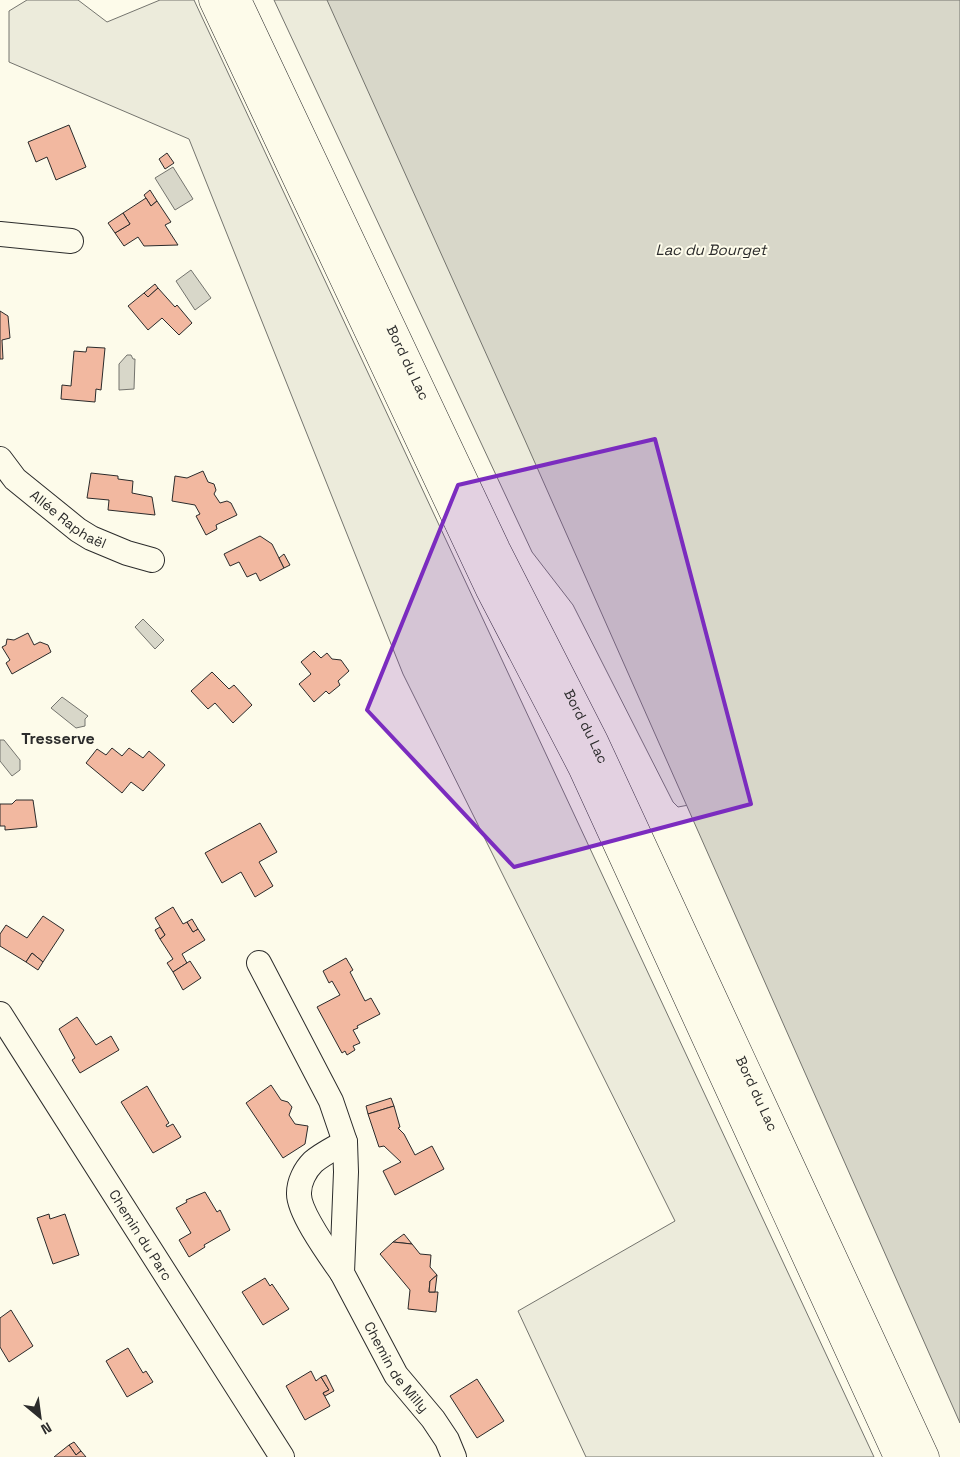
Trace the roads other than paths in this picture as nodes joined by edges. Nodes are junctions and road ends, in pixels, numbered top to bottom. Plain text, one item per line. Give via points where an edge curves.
1 (213, 0) edge
2 (237, 0) edge
3 (0, 234) edge
4 (71, 241) dead end
5 (0, 459) edge
6 (152, 560) dead end
7 (259, 963) dead end
8 (0, 1014) edge
9 (345, 1142) junction
10 (342, 1273) junction
11 (282, 1457) edge
12 (454, 1457) edge
13 (898, 1457) edge
14 (925, 1457) edge

1 - 13 main road, Bord du Lac via 490,590 582,767
2 - 14 main road, Bord du Lac via 496,549 594,741
3 - 4 street
5 - 6 street, Allée Raphaël via 15,479 78,530 127,554
7 - 9 street via 331,1101
8 - 11 street, Chemin du Parc
9 - 10 street
9 - 10 street, Chemin de Milly via 313,1162 304,1173 298,1195 303,1210
10 - 12 street, Chemin de Milly via 396,1375 433,1419

